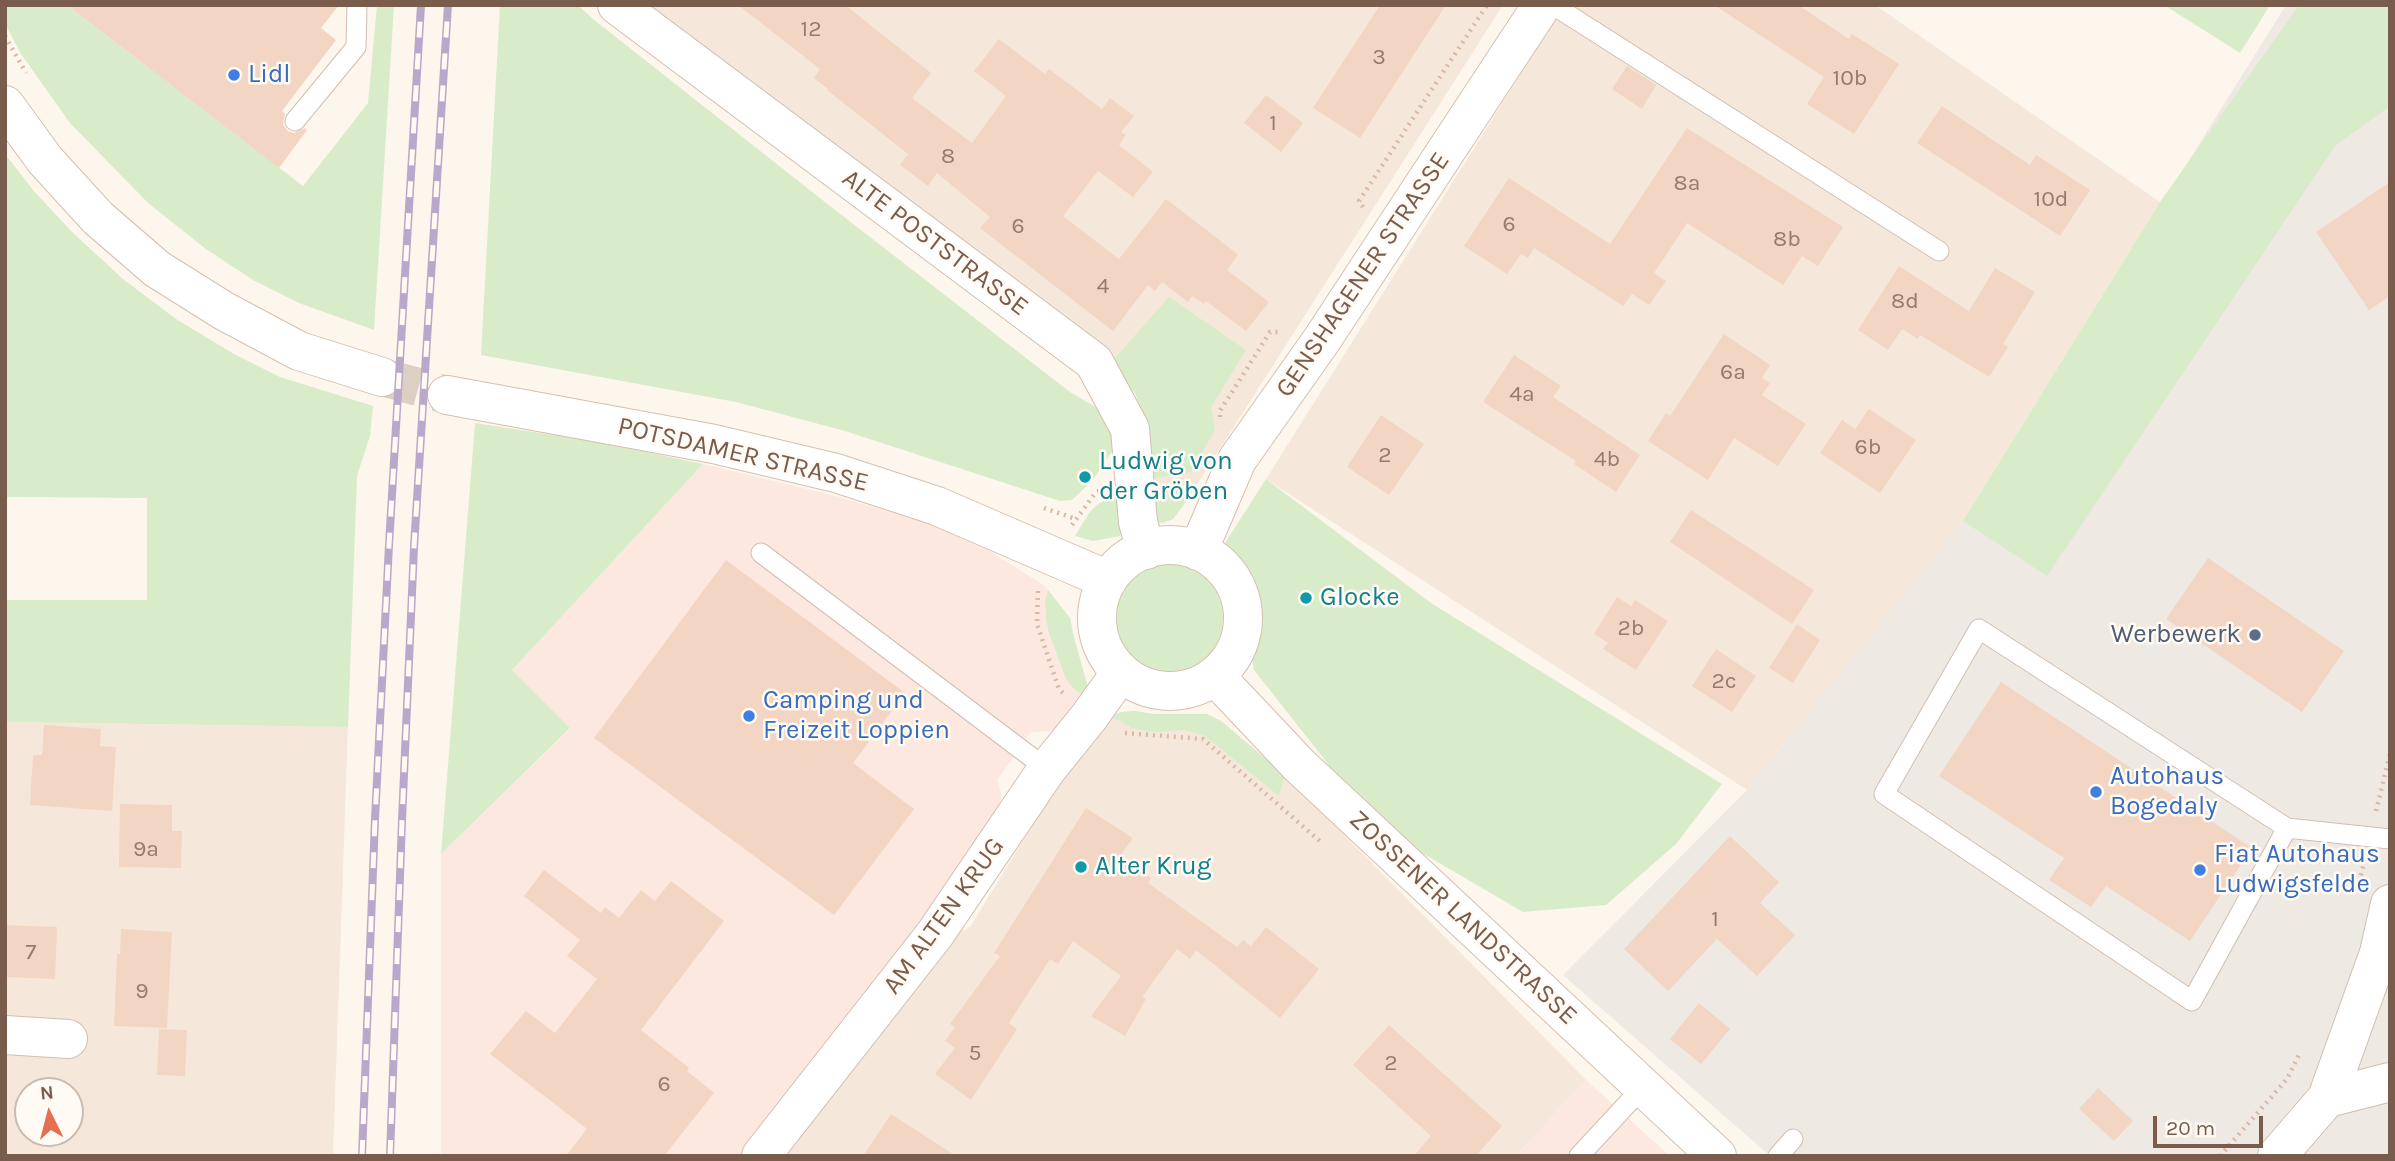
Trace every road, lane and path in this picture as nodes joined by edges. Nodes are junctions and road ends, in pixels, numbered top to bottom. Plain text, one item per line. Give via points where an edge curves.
1 (357, 5) edge
2 (617, 5) edge
3 (1487, 5) edge
4 (1542, 5) edge
5 (1553, 5) edge
6 (5, 36) edge
7 (18, 92) edge
8 (295, 121) dead end
9 (1359, 201) dead end
10 (1939, 251) dead end
11 (382, 377) tunnel mouth
12 (447, 395) tunnel mouth
13 (1076, 519) dead end
14 (1146, 550) junction
15 (1198, 551) junction
16 (761, 553) dead end
17 (1055, 557) junction
18 (1108, 580) junction
19 (1121, 672) junction
20 (1215, 676) junction
21 (1089, 717) junction
22 (2390, 754) edge
23 (1047, 769) junction
24 (2287, 828) junction
25 (2380, 838) edge
26 (1330, 849) dead end
27 (2373, 897) edge
28 (2384, 966) edge
29 (5, 1035) edge
30 (68, 1039) dead end
31 (2304, 1046) dead end
32 (2390, 1082) edge
33 (1643, 1087) junction
34 (2327, 1098) junction
35 (1793, 1139) dead end
36 (761, 1156) edge
37 (1579, 1156) edge
38 (1717, 1156) edge
39 (1778, 1156) edge
40 (2220, 1156) edge
41 (2277, 1156) edge

1 - 8 lane via 356,47
2 - 14 main road, ALTE POSTSTRASSE via 1094,362 1130,429 1138,522
3 - 9 path
4 - 15 main road, GENSHAGENER STRASSE via 1321,341 1237,460
5 - 10 lane
6 - 7 path
7 - 11 main road via 45,160 89,208 157,268 299,351
12 - 17 main road, POTSDAMER STRASSE via 714,444 836,473 937,506
13 - 17 path
14 - 15 main road via 1177,546
14 - 18 main road via 1128,559
15 - 20 main road via 1226,571 1238,592 1243,615 1236,649
16 - 23 lane
17 - 18 main road, POTSDAMER STRASSE
17 - 21 path via 1037,594 1037,624 1059,689
18 - 19 main road via 1098,604 1098,629 1105,652
19 - 20 main road via 1142,686 1167,691 1192,688
19 - 21 main road, AM ALTEN KRUG
20 - 33 main road, ZOSSENER LANDSTRASSE via 1298,764
21 - 23 main road, AM ALTEN KRUG
21 - 26 path via 1122,732 1203,739
22 - 25 path
23 - 36 main road, AM ALTEN KRUG via 936,934
24 - 24 lane via 1979,629 1884,794 2192,1001
24 - 25 lane
25 - 27 path
27 - 28 main road
28 - 34 main road
29 - 30 main road
31 - 40 path via 2287,1079
32 - 34 main road
33 - 37 lane
33 - 38 main road, ZOSSENER LANDSTRASSE
34 - 41 main road
35 - 39 lane

